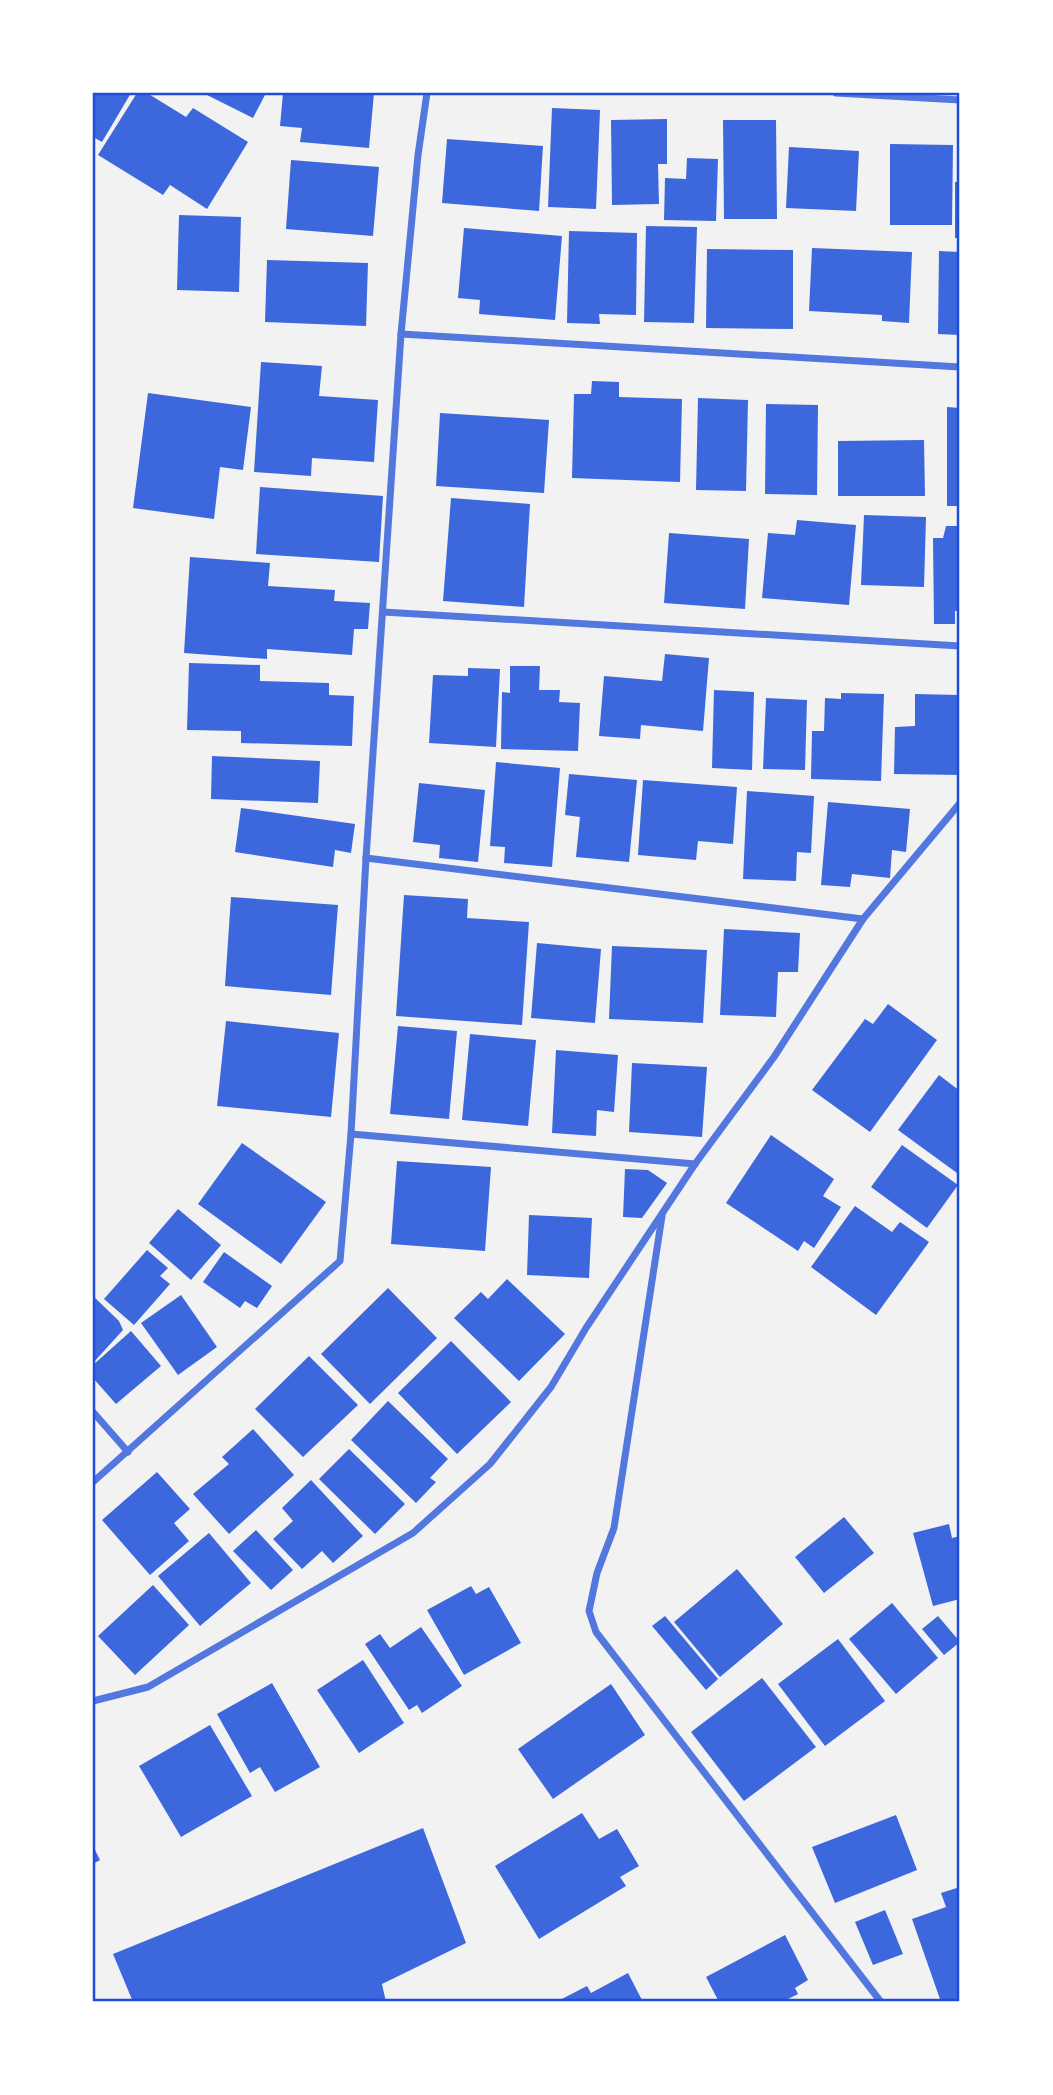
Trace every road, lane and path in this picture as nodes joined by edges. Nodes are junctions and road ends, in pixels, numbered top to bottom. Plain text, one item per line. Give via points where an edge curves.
1 (427, 93) edge
2 (835, 93) edge
3 (960, 100) edge
4 (401, 334) junction
5 (960, 367) edge
6 (383, 612) junction
7 (960, 646) edge
8 (960, 803) edge
9 (366, 858) junction
10 (863, 919) junction
11 (351, 1134) junction
12 (695, 1164) junction
13 (663, 1214) junction
14 (93, 1412) edge
15 (128, 1452) junction
16 (93, 1482) edge
17 (93, 1701) edge
18 (881, 2002) edge

1 - 4 street
2 - 3 street
4 - 5 street
4 - 6 street
6 - 7 street
6 - 9 street
8 - 10 street
9 - 10 street
9 - 11 street
10 - 12 street via 774,1057
11 - 12 street
11 - 15 street via 340,1261
12 - 13 street
13 - 17 street via 551,1387 490,1464 413,1533 148,1687
13 - 18 street via 614,1528 589,1611 596,1632
14 - 15 street
15 - 16 street

